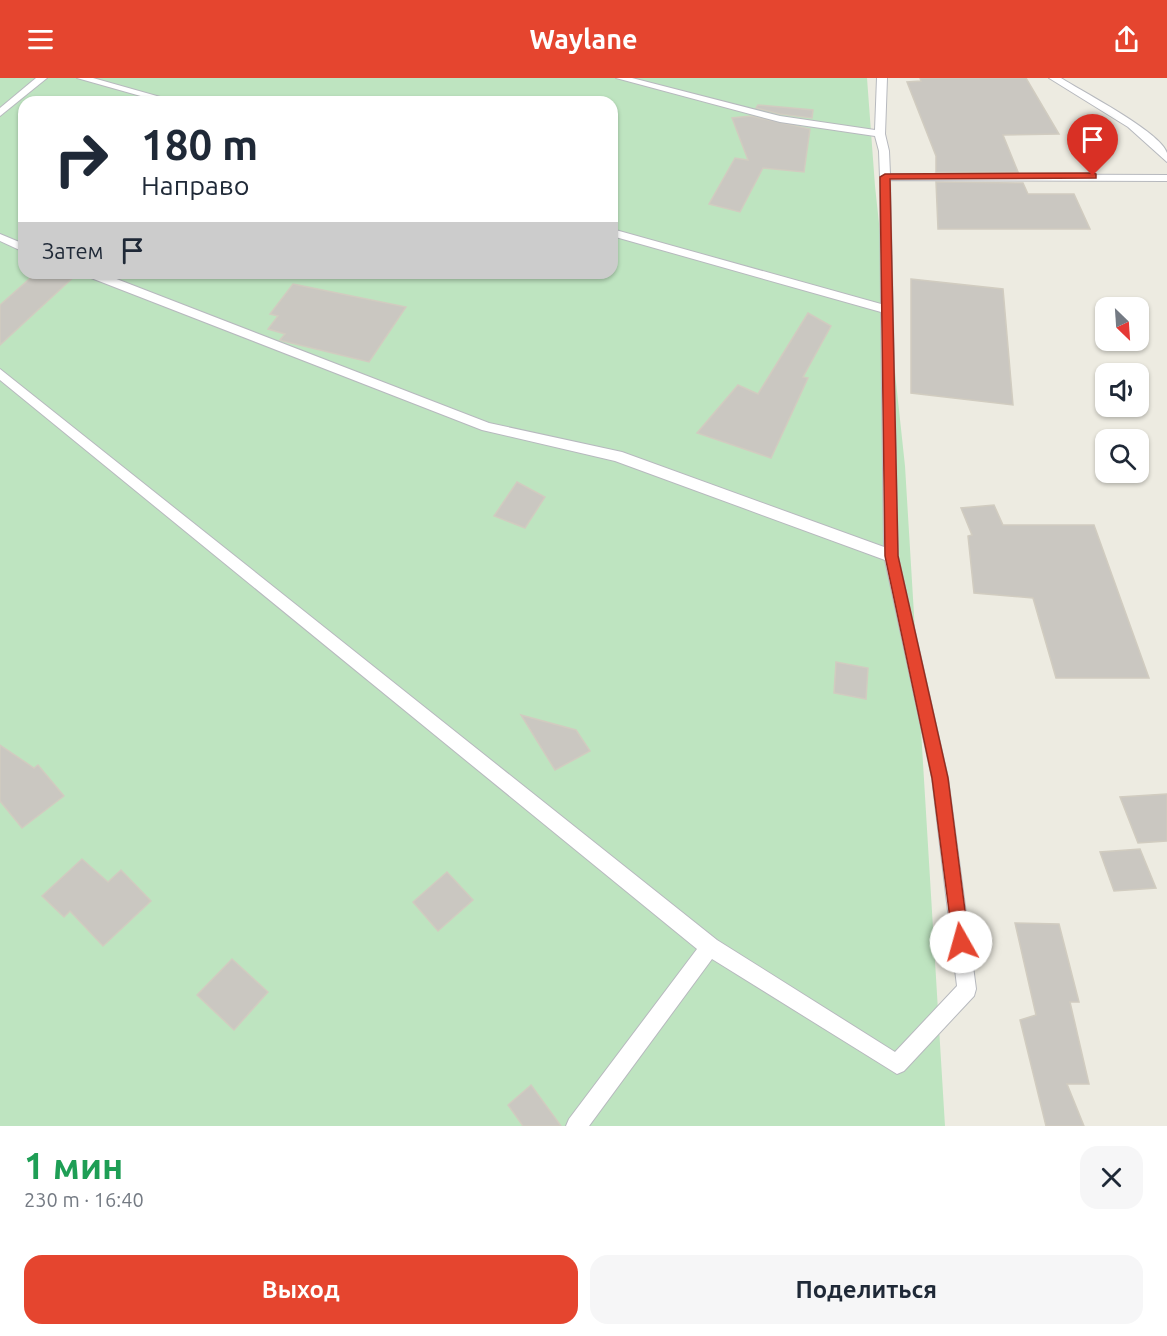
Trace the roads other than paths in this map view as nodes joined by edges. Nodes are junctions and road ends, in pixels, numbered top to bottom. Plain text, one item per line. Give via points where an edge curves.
1 (42, 78) edge
2 (82, 78) edge
3 (621, 78) edge
4 (882, 78) edge
5 (1054, 78) edge
6 (20, 96) edge
7 (150, 96) edge
8 (18, 98) edge
9 (0, 113) edge
10 (880, 134) junction
11 (1167, 159) edge
12 (885, 177) junction
13 (1167, 178) edge
14 (618, 234) edge
15 (0, 237) edge
16 (18, 245) edge
17 (105, 279) edge
18 (887, 309) junction
19 (0, 373) edge
20 (891, 556) junction
21 (710, 947) junction
22 (576, 1126) edge

1 - 6 lane
2 - 7 lane
3 - 10 lane via 780,119
4 - 10 lane
5 - 11 lane via 1127,123 1161,148
8 - 9 lane
10 - 12 lane
12 - 13 lane
12 - 18 lane
14 - 18 lane
15 - 16 lane
17 - 20 lane via 487,427 617,456
18 - 20 lane
19 - 21 lane
20 - 21 lane via 940,778 967,989 897,1064
21 - 22 lane

